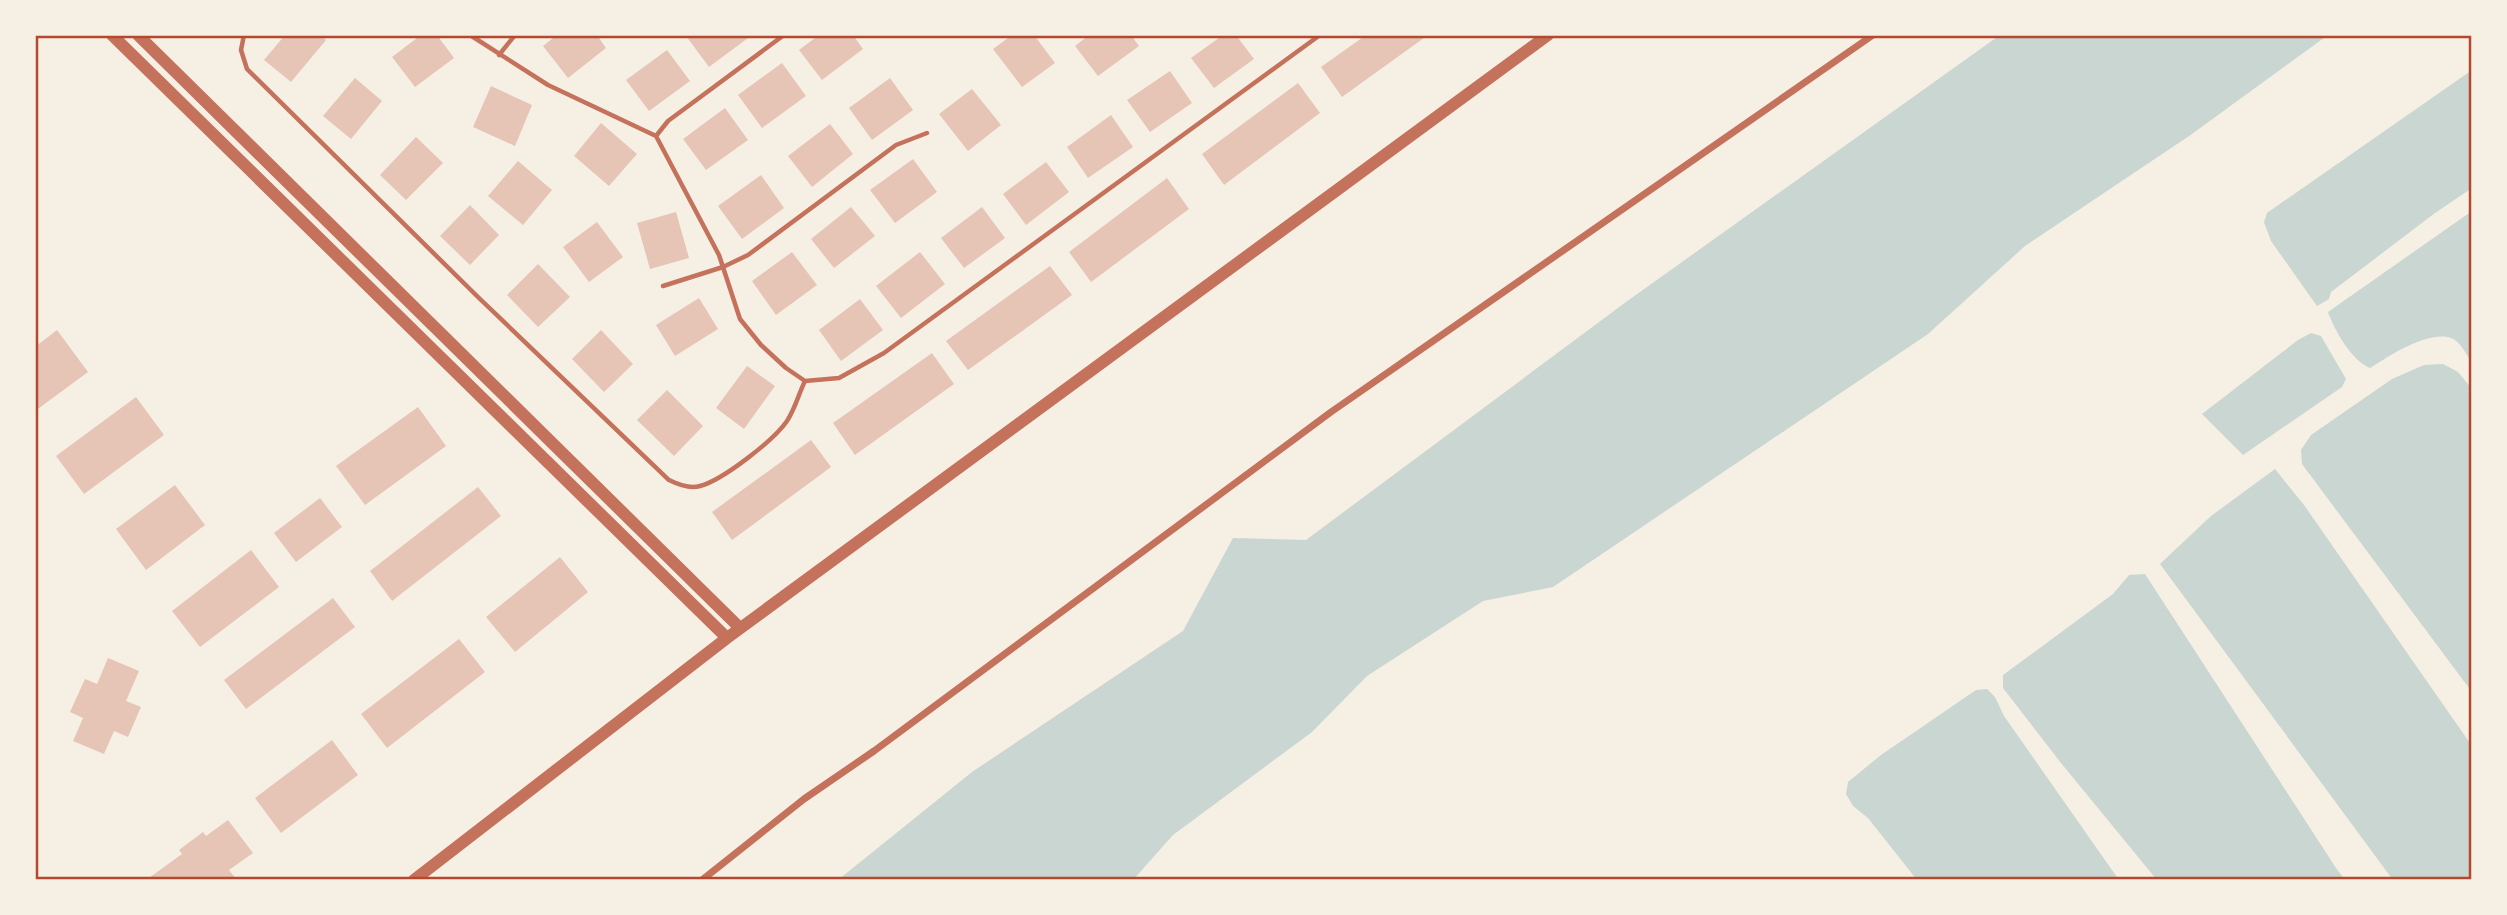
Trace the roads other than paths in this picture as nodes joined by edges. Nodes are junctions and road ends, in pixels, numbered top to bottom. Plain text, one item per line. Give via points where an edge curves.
1 (111, 35) edge
2 (138, 35) edge
3 (244, 35) edge
4 (470, 35) edge
5 (515, 35) edge
6 (784, 35) edge
7 (1320, 35) edge
8 (1548, 35) edge
9 (1873, 35) edge
10 (499, 55) junction
11 (927, 133) dead end
12 (656, 136) junction
13 (723, 267) junction
14 (663, 286) dead end
15 (805, 381) junction
16 (740, 628) junction
17 (727, 638) junction
18 (414, 880) edge
19 (702, 880) edge

1 - 17 street
2 - 16 street
3 - 15 lane via 241,50 247,69 669,480 698,488 740,463 788,420
4 - 10 lane
5 - 10 lane
6 - 12 lane via 668,121
7 - 15 lane via 884,353 839,378
8 - 16 street
9 - 19 street via 1331,412 804,799
10 - 12 lane via 548,85
11 - 13 lane via 896,145 748,255
12 - 13 lane
13 - 14 lane
13 - 15 lane via 740,319 761,345
16 - 17 street
17 - 18 street

